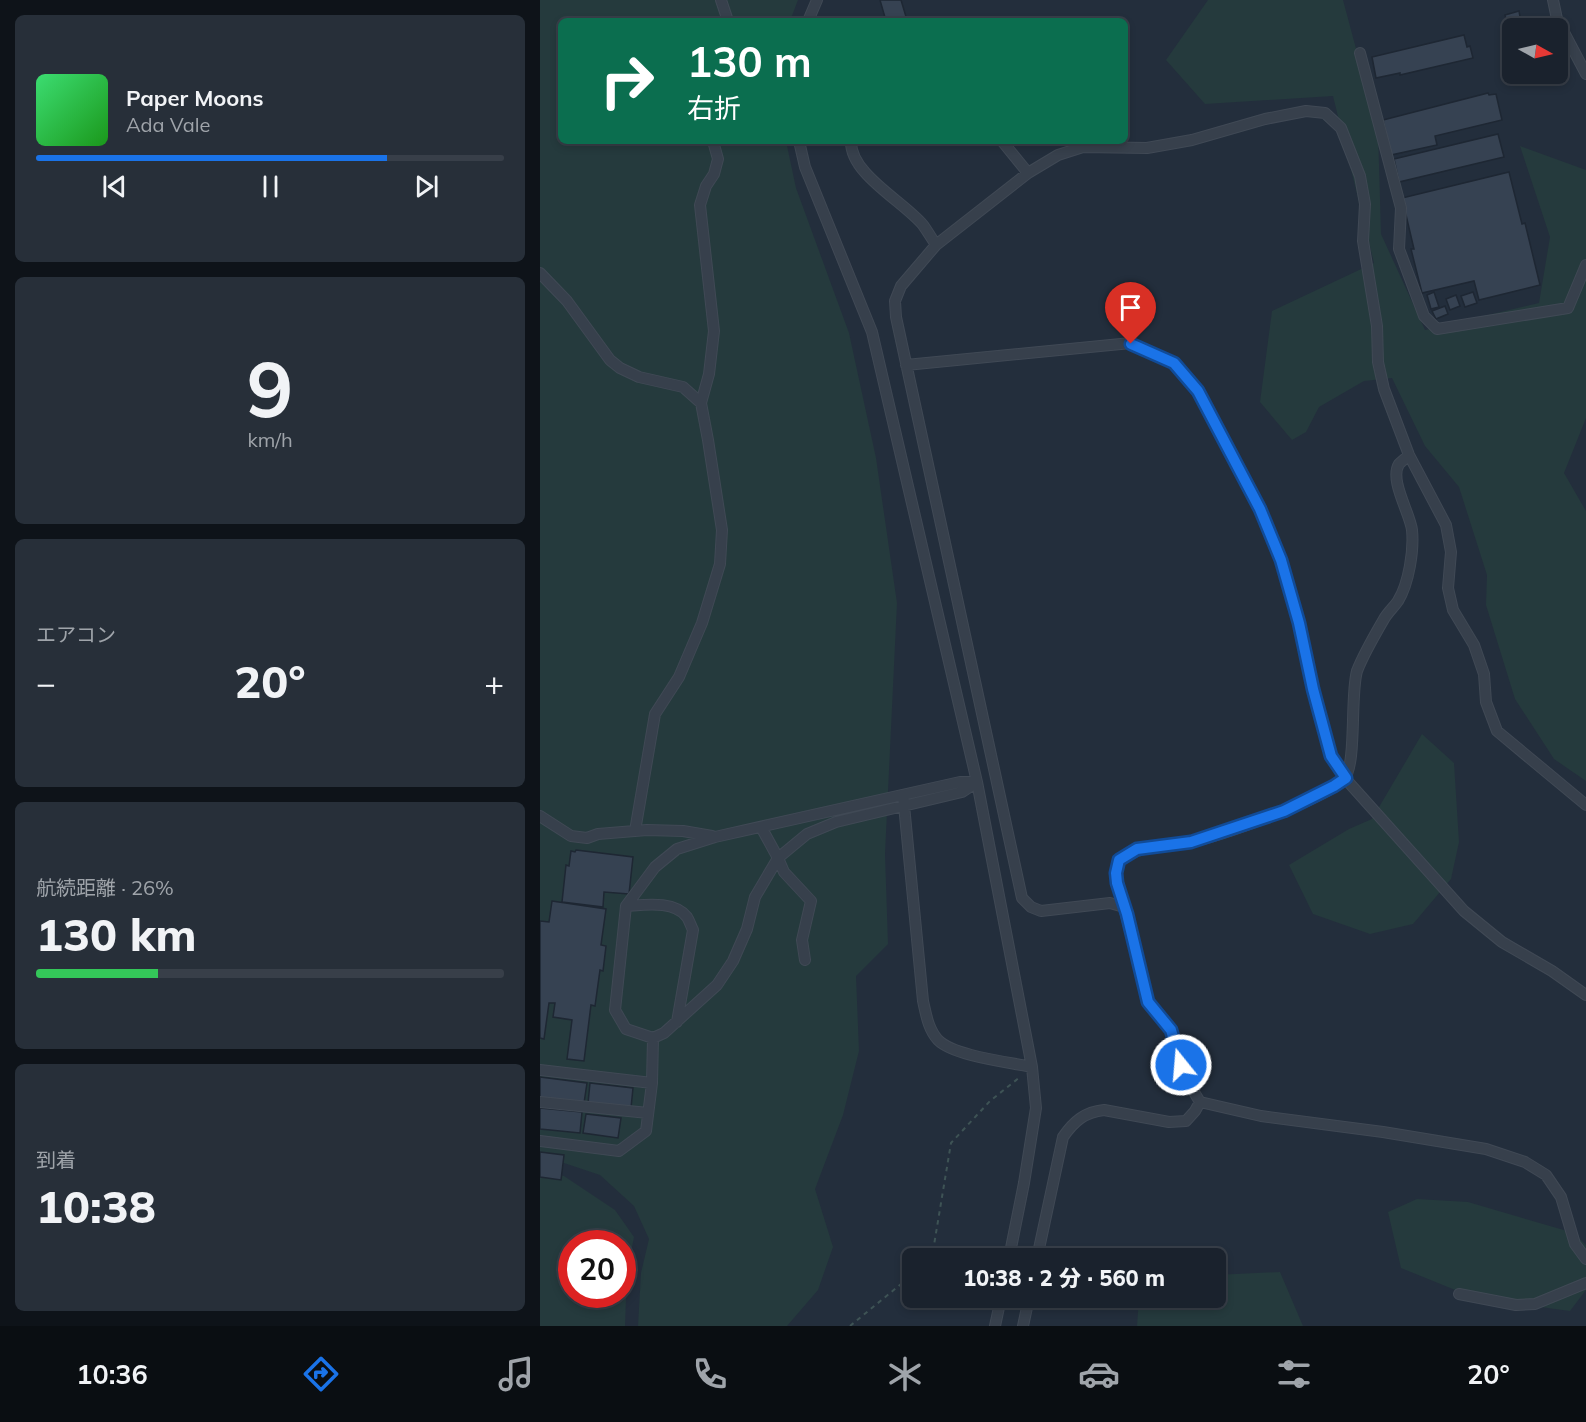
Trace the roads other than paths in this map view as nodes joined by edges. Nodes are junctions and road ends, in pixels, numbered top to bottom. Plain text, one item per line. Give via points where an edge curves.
1 (721, 0) edge
2 (817, 0) edge
3 (1553, 0) edge
4 (727, 18) edge
5 (809, 18) edge
6 (1360, 53) dead end
7 (1586, 74) edge
8 (714, 144) edge
9 (800, 144) edge
10 (851, 144) edge
11 (1004, 144) edge
12 (1028, 173) junction
13 (936, 245) junction
14 (1586, 265) edge
15 (540, 273) edge
16 (906, 365) junction
17 (701, 403) junction
18 (1409, 455) junction
19 (1346, 778) junction
20 (977, 782) junction
21 (903, 795) junction
22 (1586, 805) edge
23 (904, 807) junction
24 (540, 816) edge
25 (761, 827) junction
26 (635, 831) junction
27 (715, 837) junction
28 (777, 858) junction
29 (626, 906) junction
30 (1124, 907) junction
31 (806, 960) dead end
32 (1586, 995) edge
33 (678, 1022) junction
34 (653, 1038) junction
35 (1032, 1067) junction
36 (540, 1070) edge
37 (652, 1083) junction
38 (540, 1102) edge
39 (1200, 1102) junction
40 (648, 1113) junction
41 (540, 1140) edge
42 (1011, 1248) edge
43 (1038, 1248) edge
44 (1586, 1259) edge
45 (1586, 1283) edge
46 (1459, 1294) dead end
47 (999, 1308) edge
48 (1027, 1308) edge
49 (995, 1326) edge
50 (1023, 1326) edge

1 - 4 street
2 - 5 street
3 - 7 street via 1557,19
6 - 14 street via 1401,208 1399,249 1424,316 1437,329 1568,308
8 - 17 street via 718,159 700,205 714,331
9 - 20 street via 805,167 872,332
10 - 13 street via 850,152 864,171 922,225
11 - 12 street
12 - 13 street
12 - 18 street via 1058,155 1083,147 1148,148 1264,119 1306,111 1325,113 1341,128 1360,176 1365,204 1363,241 1377,326 1378,362
13 - 16 street via 901,286 895,301
15 - 17 street via 567,301 610,360 639,377 683,387
16 - 19 street via 1131,344 1174,363 1198,391 1260,509 1281,560 1331,756
16 - 30 street via 1022,898 1041,911 1110,903
17 - 26 street via 722,530 720,564 702,623 679,677 655,714
18 - 19 street via 1396,472 1412,529 1410,565 1399,599 1357,672
18 - 22 street via 1446,525 1451,552 1448,588 1453,610 1474,645 1484,674 1486,702 1497,731
19 - 30 street via 1284,811 1191,842 1137,849 1125,855 1119,860 1116,873
19 - 32 street via 1464,911 1502,942
20 - 21 street
20 - 23 street via 962,792
20 - 35 street
21 - 23 street
21 - 25 street
23 - 28 street via 836,822 807,834
23 - 35 street via 928,1026 938,1041 958,1052
24 - 26 street via 571,836 586,838
25 - 27 street
25 - 28 street
26 - 27 street via 683,831
27 - 29 street via 677,849 655,867
28 - 31 street via 810,901 802,940
28 - 33 street via 755,897 733,961 717,985
29 - 33 street via 654,904 678,909 693,930
29 - 34 street via 615,1010 626,1029
30 - 39 street via 1148,1002 1171,1030 1185,1077
33 - 34 street
34 - 37 street
35 - 42 street via 1036,1108
36 - 37 street
37 - 40 street
38 - 40 street
39 - 43 street via 1186,1121 1169,1122 1104,1110 1073,1122 1063,1137
39 - 44 street via 1261,1116 1486,1149 1525,1162 1546,1175 1561,1197 1575,1245
40 - 41 street via 646,1131 620,1152
45 - 46 street via 1535,1304 1516,1305
47 - 49 street
48 - 50 street

